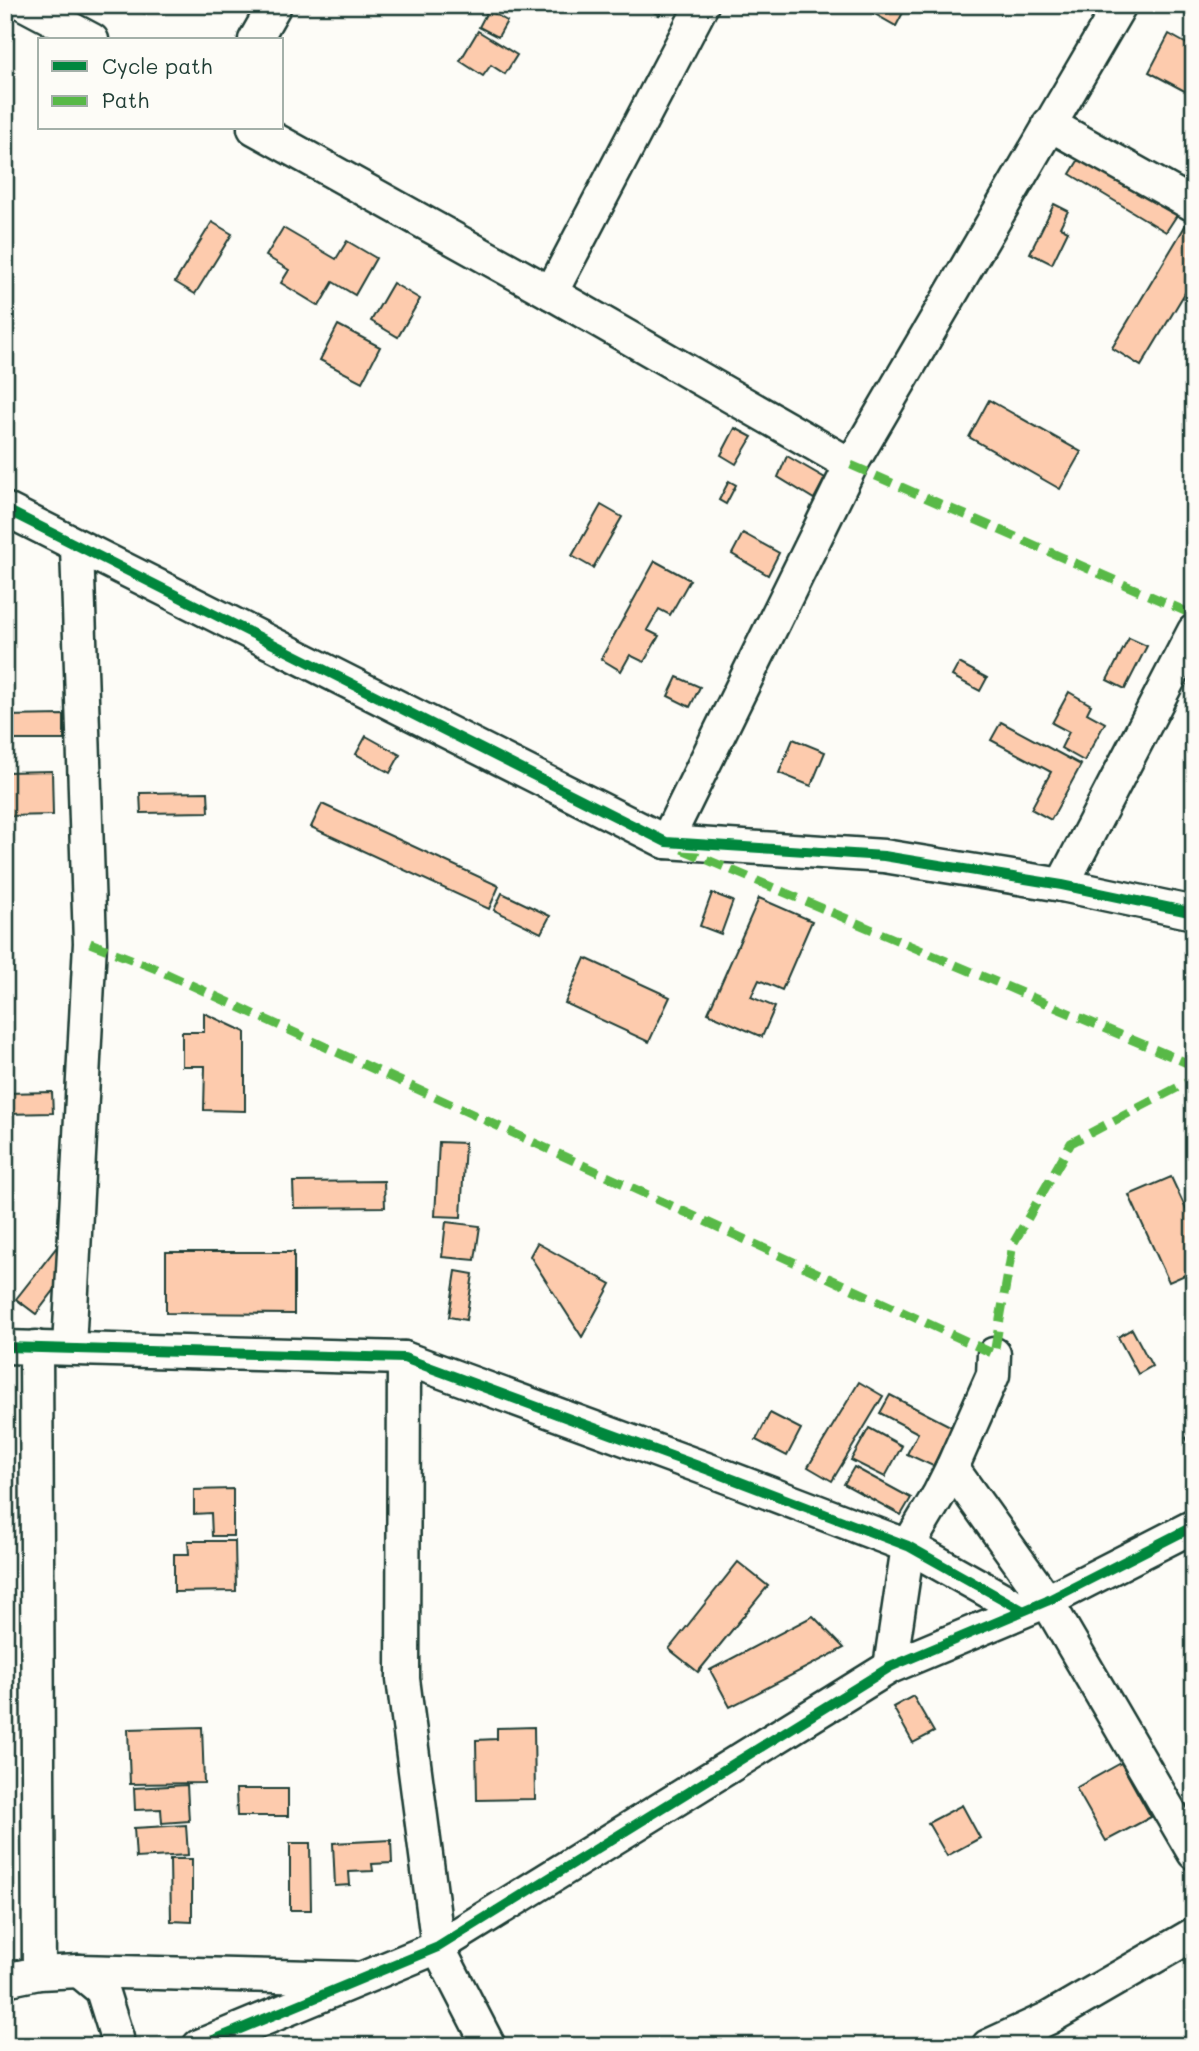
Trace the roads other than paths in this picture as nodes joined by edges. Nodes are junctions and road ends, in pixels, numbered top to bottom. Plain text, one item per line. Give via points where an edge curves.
1 (26, 5) edge
2 (275, 5) edge
3 (702, 5) edge
4 (1120, 5) edge
5 (88, 38) edge
6 (256, 38) edge
7 (1049, 124) junction
8 (258, 130) edge
9 (1194, 205) edge
10 (551, 293) junction
11 (851, 465) junction
12 (5, 509) edge
13 (77, 547) junction
14 (1194, 631) edge
15 (666, 842) junction
16 (1062, 885) junction
17 (1194, 913) edge
18 (20, 1347) edge
19 (69, 1348) junction
20 (994, 1354) dead end
21 (404, 1358) junction
22 (952, 1468) junction
23 (1194, 1526) edge
24 (908, 1546) junction
25 (1034, 1605) junction
26 (890, 1667) junction
27 (1194, 1853) edge
28 (1194, 1934) edge
29 (438, 1947) junction
30 (79, 1971) junction
31 (39, 1973) junction
32 (364, 1978) junction
33 (5, 1980) edge
34 (114, 2046) edge
35 (199, 2046) edge
36 (489, 2046) edge
37 (988, 2046) edge

1 - 5 street
2 - 6 street
3 - 10 street
4 - 7 street
7 - 9 street
7 - 11 street
8 - 10 street
10 - 11 street
11 - 15 street
12 - 13 street
13 - 15 street
13 - 19 street via 90,943
14 - 16 street
15 - 16 street via 884,856
16 - 17 street
18 - 19 street
18 - 31 street
19 - 21 street
20 - 22 street via 993,1375
21 - 24 street
21 - 29 street via 402,1679
22 - 24 street
22 - 25 street
23 - 25 street
24 - 25 street
24 - 26 street
25 - 26 street
25 - 27 street
26 - 29 street
28 - 37 street via 1049,2018
29 - 32 street
29 - 36 street
30 - 31 street
30 - 32 street
30 - 34 street via 102,1990 117,2038
31 - 33 street
32 - 35 street

